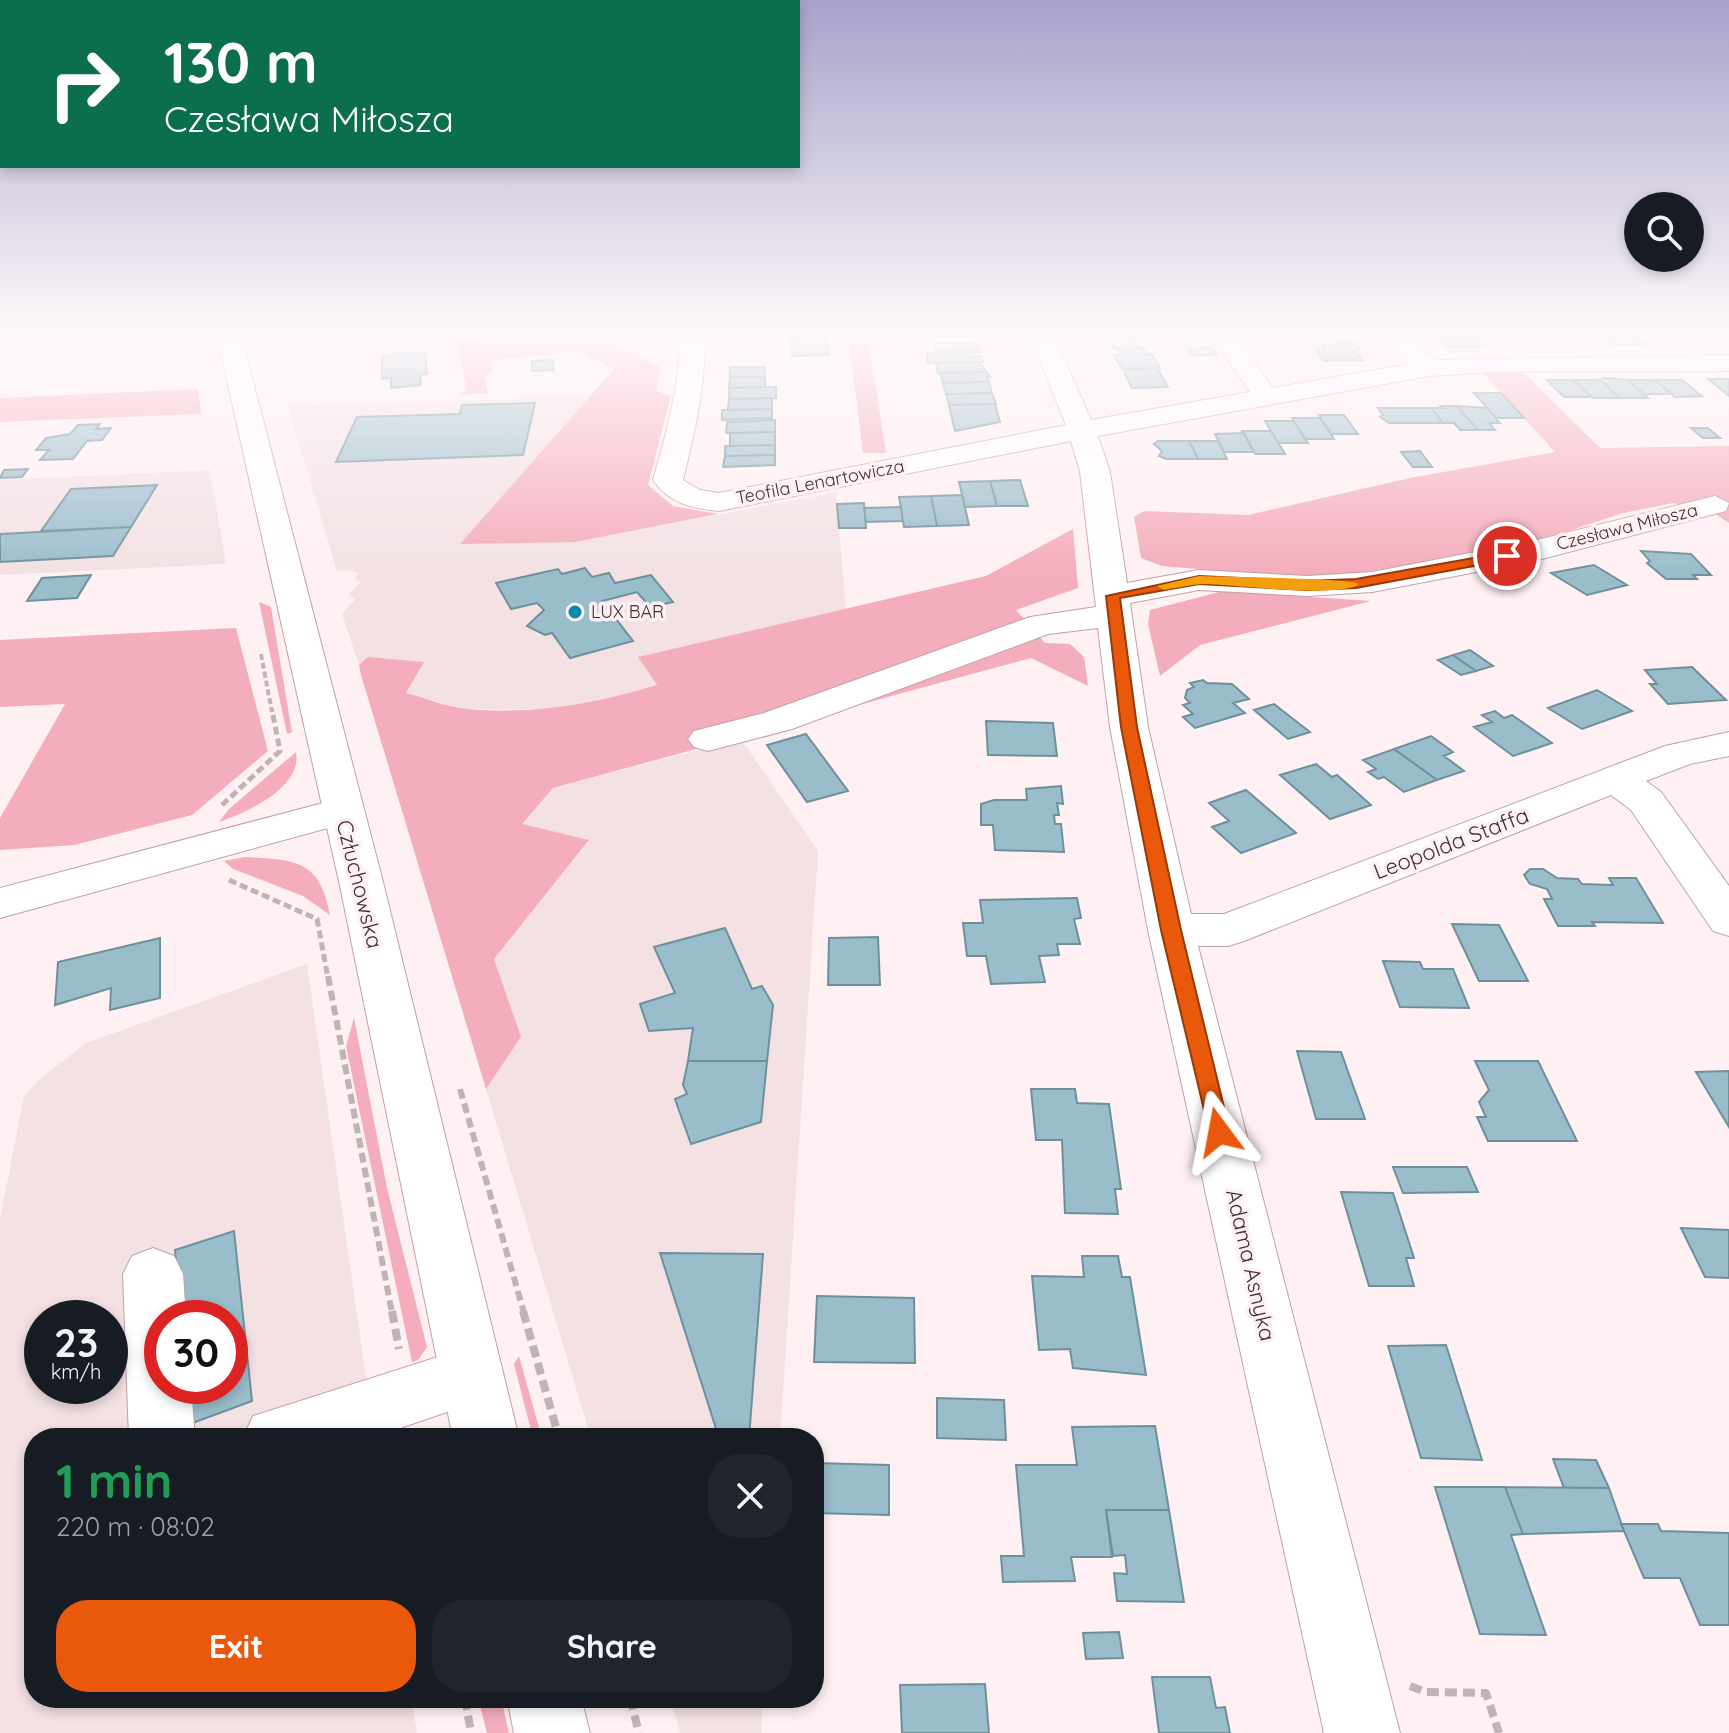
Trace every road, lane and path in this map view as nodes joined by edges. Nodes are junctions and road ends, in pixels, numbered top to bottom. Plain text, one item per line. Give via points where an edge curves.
1 (247, 412) edge
2 (685, 412) edge
3 (1074, 412) edge
4 (1187, 412) edge
5 (1082, 430) junction
6 (1715, 505) dead end
7 (1114, 606) junction
8 (261, 651) dead end
9 (708, 739) dead end
10 (1729, 744) edge
11 (1616, 779) junction
12 (342, 811) junction
13 (215, 812) dead end
14 (219, 876) dead end
15 (0, 903) edge
16 (1729, 920) edge
17 (1171, 930) junction
18 (460, 1086) dead end
19 (153, 1274) dead end
20 (472, 1375) junction
21 (408, 1393) junction
22 (161, 1428) edge
23 (305, 1428) edge
24 (484, 1428) edge
25 (556, 1428) edge
26 (467, 1708) edge
27 (546, 1708) edge
28 (633, 1708) edge
29 (471, 1733) edge
30 (552, 1733) edge
31 (639, 1733) edge
32 (1362, 1733) edge

1 - 12 street, Człuchowska
2 - 5 street, Teofila Lenartowicza via 668,480 686,495 719,502
3 - 5 street, Adama Asnyka
4 - 5 street, Teofila Lenartowicza
5 - 7 street, Adama Asnyka via 1095,472
6 - 7 street, Czesława Miłosza via 1534,551 1372,582 1307,586 1199,580
7 - 9 street, Czesława Miłosza via 1042,624 778,721
7 - 17 street, Adama Asnyka via 1129,727
8 - 13 path via 280,751
10 - 11 street, Leopolda Staffa via 1679,754
11 - 16 street via 1646,801
11 - 17 street, Leopolda Staffa via 1228,930
12 - 15 street
12 - 20 street, Człuchowska
14 - 21 path via 317,919
17 - 32 street, Adama Asnyka
18 - 25 path
19 - 22 street
20 - 21 street
20 - 24 street, Człuchowska
21 - 23 street
26 - 29 path
27 - 30 street
28 - 31 path

